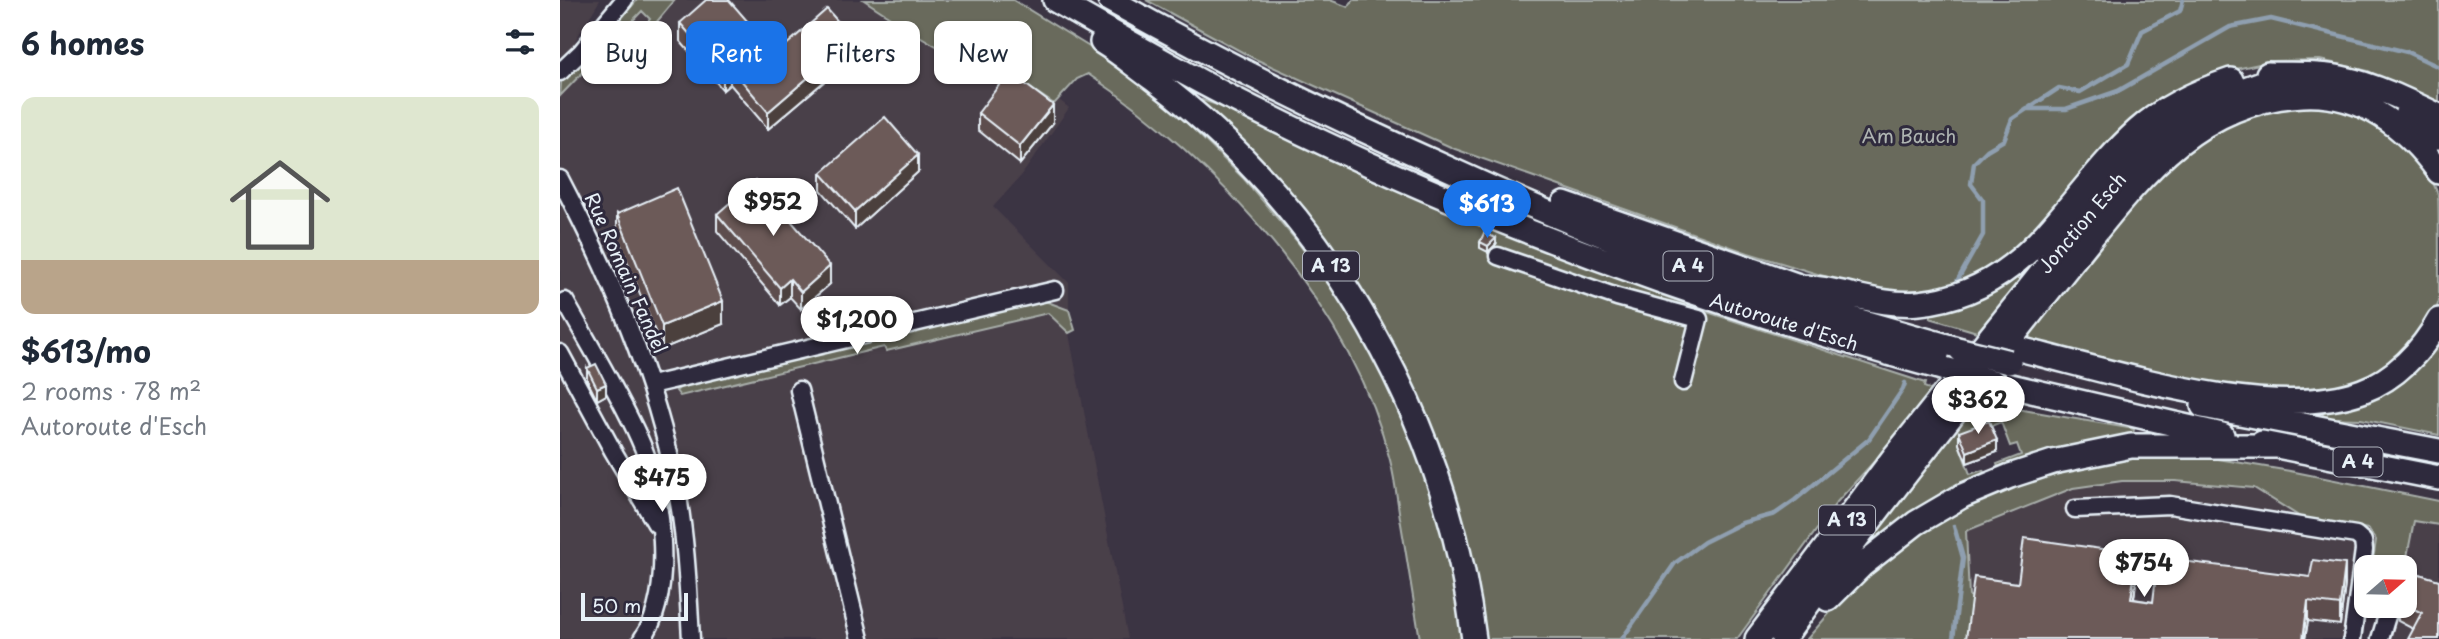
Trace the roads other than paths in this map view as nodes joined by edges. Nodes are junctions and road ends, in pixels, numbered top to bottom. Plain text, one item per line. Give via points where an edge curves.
1 (624, 0) edge
2 (1034, 0) edge
3 (1055, 0) edge
4 (1110, 0) edge
5 (561, 67) edge
6 (2283, 75) junction
7 (2363, 85) junction
8 (2439, 116) edge
9 (2439, 138) edge
10 (1425, 158) junction
11 (2439, 172) edge
12 (560, 179) edge
13 (1498, 256) dead end
14 (1803, 287) junction
15 (1055, 290) dead end
16 (560, 304) edge
17 (1702, 308) junction
18 (2439, 320) edge
19 (1966, 344) junction
20 (560, 353) edge
21 (2014, 356) junction
22 (1683, 382) dead end
23 (651, 386) junction
24 (799, 390) dead end
25 (2277, 446) junction
26 (2439, 451) edge
27 (2439, 478) edge
28 (2076, 509) dead end
29 (661, 533) junction
30 (2417, 583) edge
31 (2439, 591) edge
32 (2386, 618) edge
33 (642, 639) edge
34 (691, 639) edge
35 (860, 639) edge
36 (1474, 639) edge
37 (1757, 639) edge
38 (1783, 639) edge
39 (1794, 639) edge
40 (2352, 639) edge
41 (2380, 639) edge

1 - 5 street via 581,52
2 - 36 highway, A 13 via 1110,47 1188,105 1254,169 1350,293 1392,368 1448,507
3 - 17 highway, Autoroute d'Esch / A 4 via 1231,97 1338,149 1631,271
4 - 10 highway, Autoroute d'Esch / A 4 via 1244,72
6 - 7 highway, A 4 via 2342,78
6 - 14 highway, A 4 via 2230,80 2158,115 2100,168 2028,253 1976,288 1918,303 1886,303
6 - 37 highway, Jonction Esch / A 13 via 2217,100 2180,123 2117,179 1894,457
7 - 8 highway, A 4
7 - 9 highway
10 - 14 highway, A 4
10 - 19 highway, Autoroute d'Esch / A 4 via 1565,221 1664,258 1818,309
11 - 38 highway via 2410,136 2388,120 2365,106 2317,94 2248,104 2190,134 2122,200 1918,458
12 - 23 street, Rue Romain Fandel via 626,316
13 - 17 street via 1617,296
14 - 19 highway, A 4
15 - 23 street
16 - 29 street via 565,301 640,439
17 - 22 street
17 - 25 highway, Autoroute d'Esch / A 4, bridge via 1993,382
18 - 21 highway, A 4 via 2412,358 2393,374 2362,391 2325,400 2273,402 2193,391
19 - 21 highway, Autoroute d'Esch / A 4, bridge
20 - 29 street
21 - 26 highway, Autoroute d'Esch / A 4 via 2224,411
23 - 34 street, Rue Romain Fandel via 687,552
24 - 35 street
25 - 27 highway, Autoroute d'Esch / A 4
25 - 39 highway, A 4 via 2131,446 2010,476 1962,496 1886,543
28 - 40 street via 2170,505 2356,535 2364,550
29 - 33 street via 659,604
30 - 31 street
32 - 41 street

